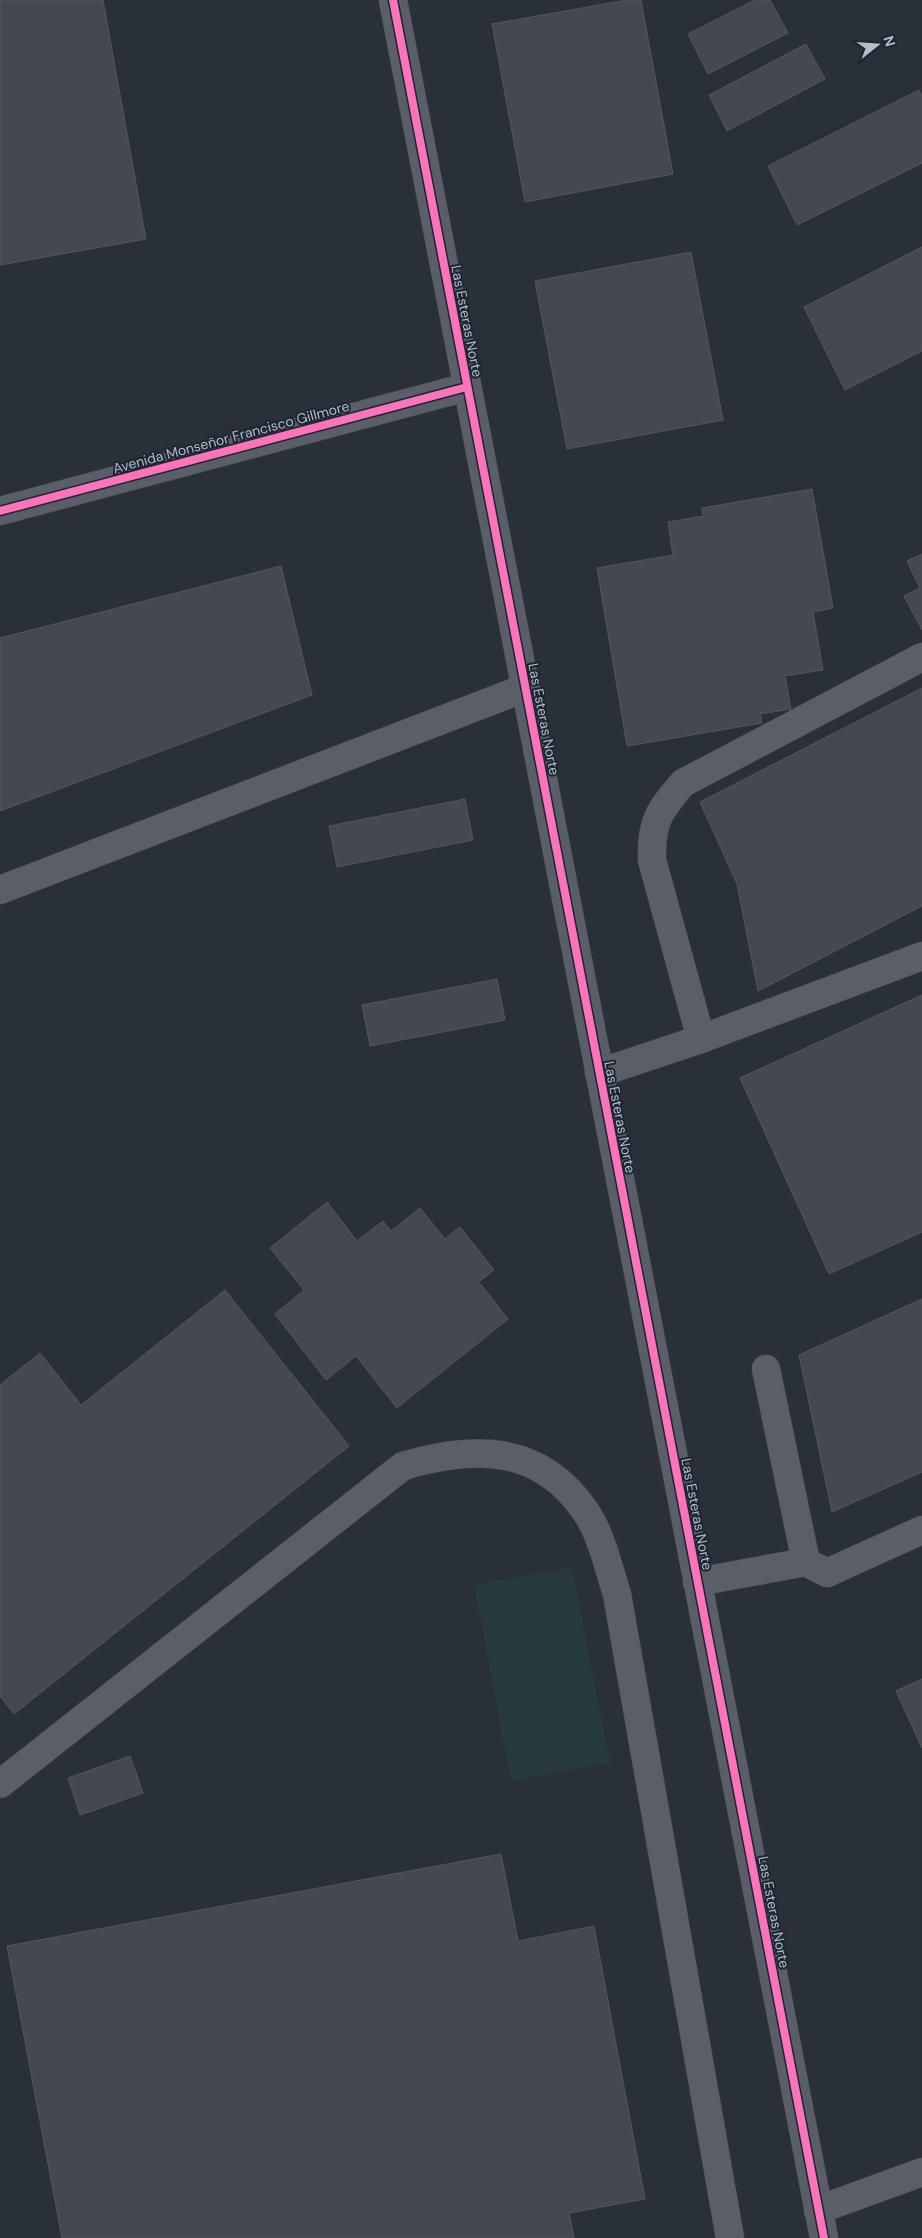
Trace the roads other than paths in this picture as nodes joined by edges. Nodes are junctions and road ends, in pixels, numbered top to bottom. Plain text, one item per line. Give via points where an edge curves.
1 (393, 0) edge
2 (468, 387) junction
3 (0, 511) edge
4 (922, 658) edge
5 (525, 688) junction
6 (0, 890) edge
7 (922, 956) edge
8 (701, 1039) junction
9 (599, 1073) junction
10 (766, 1369) dead end
11 (922, 1530) edge
12 (806, 1562) junction
13 (697, 1582) junction
14 (0, 1784) edge
15 (921, 2174) edge
16 (818, 2210) junction
17 (730, 2238) edge
18 (824, 2238) edge

1 - 2 street, Las Esteras Norte
2 - 3 street, Avenida Monseñor Francisco Gillmore
2 - 5 street, Las Esteras Norte
4 - 8 street via 683,783 662,807 651,835 652,860
5 - 6 street
5 - 9 street, Las Esteras Norte
7 - 8 street
8 - 9 street
9 - 13 street, Las Esteras Norte
10 - 12 street
11 - 12 street via 827,1573
12 - 13 street
13 - 16 street, Las Esteras Norte
14 - 17 street via 403,1466 438,1456 490,1452 529,1463 563,1483 587,1513 604,1551 617,1594
15 - 16 street
16 - 18 street, Las Esteras Norte

